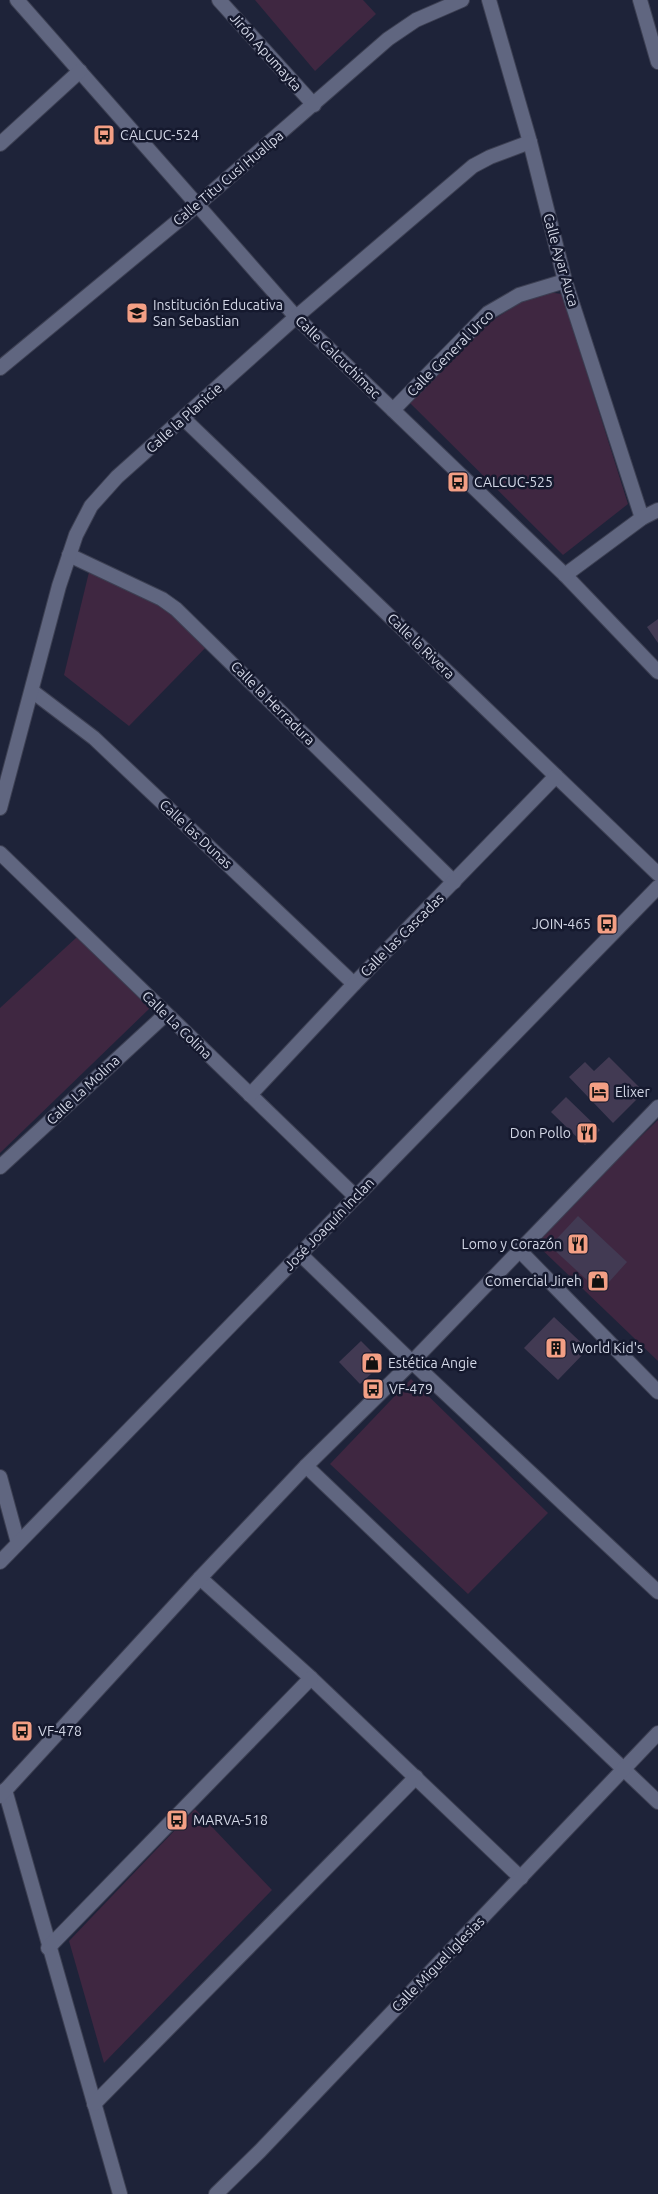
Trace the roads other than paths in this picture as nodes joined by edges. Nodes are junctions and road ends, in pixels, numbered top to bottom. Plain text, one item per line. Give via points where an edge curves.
1 (17, 0) edge
2 (219, 0) edge
3 (462, 0) edge
4 (489, 0) edge
5 (640, 0) edge
6 (658, 62) edge
7 (80, 71) junction
8 (314, 104) junction
9 (530, 142) junction
10 (0, 144) edge
11 (196, 206) junction
12 (566, 281) junction
13 (296, 317) junction
14 (0, 368) edge
15 (393, 410) junction
16 (183, 418) junction
17 (658, 510) edge
18 (642, 518) junction
19 (69, 555) junction
20 (565, 575) junction
21 (658, 672) edge
22 (32, 691) junction
23 (556, 776) junction
24 (0, 808) edge
25 (0, 853) edge
26 (658, 874) edge
27 (454, 882) junction
28 (658, 887) edge
29 (354, 984) junction
30 (166, 1014) junction
31 (250, 1095) junction
32 (658, 1106) edge
33 (0, 1167) edge
34 (355, 1196) junction
35 (520, 1251) junction
36 (300, 1254) junction
37 (412, 1362) junction
38 (658, 1392) edge
39 (306, 1466) junction
40 (0, 1478) edge
41 (18, 1543) junction
42 (0, 1562) edge
43 (200, 1578) junction
44 (658, 1592) edge
45 (311, 1678) junction
46 (658, 1733) edge
47 (623, 1770) junction
48 (416, 1776) junction
49 (3, 1793) edge
50 (658, 1802) edge
51 (521, 1878) junction
52 (48, 1948) junction
53 (94, 2104) junction
54 (120, 2194) edge
55 (216, 2194) edge

1 - 7 street, Calle Calcuchimac
2 - 8 street, Jirón Apumayta
3 - 8 street, Calle Titu Cusi Huallpa via 416,20 388,39
4 - 9 street, Calle Ayar Auca
5 - 6 street
7 - 10 street
7 - 11 street, Calle Calcuchimac
8 - 11 street, Calle Titu Cusi Huallpa
9 - 12 street, Calle Ayar Auca
9 - 13 street, Calle la Planicie via 473,166
11 - 13 street, Calle Calcuchimac
11 - 14 street, Calle Titu Cusi Huallpa
12 - 15 street, Calle General Urco via 519,295 488,312
12 - 18 street, Calle Ayar Auca
13 - 15 street, Calle Calcuchimac
13 - 16 street, Calle la Planicie
15 - 20 street, Calle Calcuchimac
16 - 19 street, Calle la Planicie via 102,492 82,521
16 - 23 street, Calle la Rivera
17 - 18 street
18 - 20 street
19 - 22 street, Calle la Planicie
19 - 27 street, Calle la Herradura via 162,599 176,609
20 - 21 street, Calle Calcuchimac
22 - 24 street, Calle la Planicie
22 - 29 street, Calle las Dunas via 94,738
23 - 26 street, Calle la Rivera
23 - 27 street, Calle las Cascadas
25 - 30 street, Calle La Colina
27 - 29 street, Calle las Cascadas
28 - 34 street, José Joaquín Inclan
29 - 31 street, Calle las Cascadas
30 - 31 street, Calle La Colina
30 - 33 street, Calle La Molina
31 - 34 street, Calle La Colina
32 - 35 street
34 - 36 street, José Joaquín Inclan
35 - 37 street
35 - 38 street
36 - 37 street
36 - 41 street, José Joaquín Inclan
37 - 39 street
37 - 44 street
39 - 43 street
39 - 47 street
40 - 41 street
41 - 42 street, José Joaquín Inclan
43 - 45 street
43 - 49 street
45 - 48 street
45 - 52 street
46 - 47 street, Calle Miguel Iglesias
47 - 50 street
47 - 51 street, Calle Miguel Iglesias
48 - 51 street
48 - 53 street
49 - 52 street
51 - 55 street, Calle Miguel Iglesias
52 - 53 street
53 - 54 street

